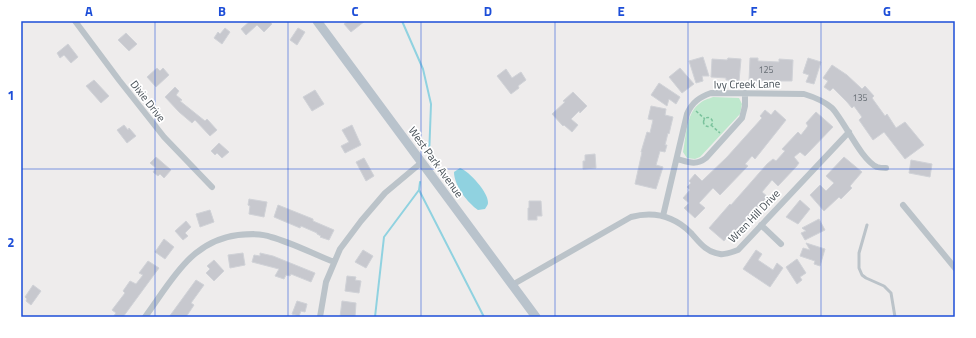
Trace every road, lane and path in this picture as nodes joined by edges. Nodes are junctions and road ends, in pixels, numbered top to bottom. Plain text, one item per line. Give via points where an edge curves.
1 (75, 21) edge
2 (317, 21) edge
3 (745, 93) junction
4 (696, 111) dead end
5 (705, 119) junction
6 (711, 125) junction
7 (849, 132) junction
8 (720, 133) dead end
9 (677, 159) junction
10 (422, 162) junction
11 (886, 168) dead end
12 (212, 187) dead end
13 (903, 205) dead end
14 (663, 216) junction
15 (867, 225) dead end
16 (761, 226) junction
17 (781, 244) dead end
18 (334, 262) junction
19 (955, 268) edge
20 (512, 285) junction
21 (145, 317) edge
22 (320, 317) edge
23 (536, 317) edge
24 (895, 317) edge

1 - 12 street, Dixie Drive via 164,137
2 - 10 main road, West Park Avenue
3 - 7 street, Ivy Creek Lane via 804,94 814,97 832,109
3 - 9 street via 742,118 706,158 695,163
3 - 9 street, Ivy Creek Lane via 711,93 696,101 687,114
4 - 5 path
5 - 6 path via 705,125
5 - 6 path via 712,119
6 - 8 path
7 - 11 street, Ivy Creek Lane via 868,160 878,168
7 - 16 street, Wren Hill Drive
9 - 14 street, Ivy Creek Lane
10 - 18 street via 385,193 361,220
10 - 20 main road, West Park Avenue
13 - 19 street
14 - 16 street, Wren Hill Drive via 680,224 705,249 722,255 738,250
14 - 20 street, Wren Hill Drive via 642,214 631,217
15 - 24 lane via 859,253 859,268 862,275 884,286 891,293
16 - 17 street
18 - 21 street via 270,236 230,236 195,252
18 - 22 street via 326,282
20 - 23 main road, West Park Avenue

